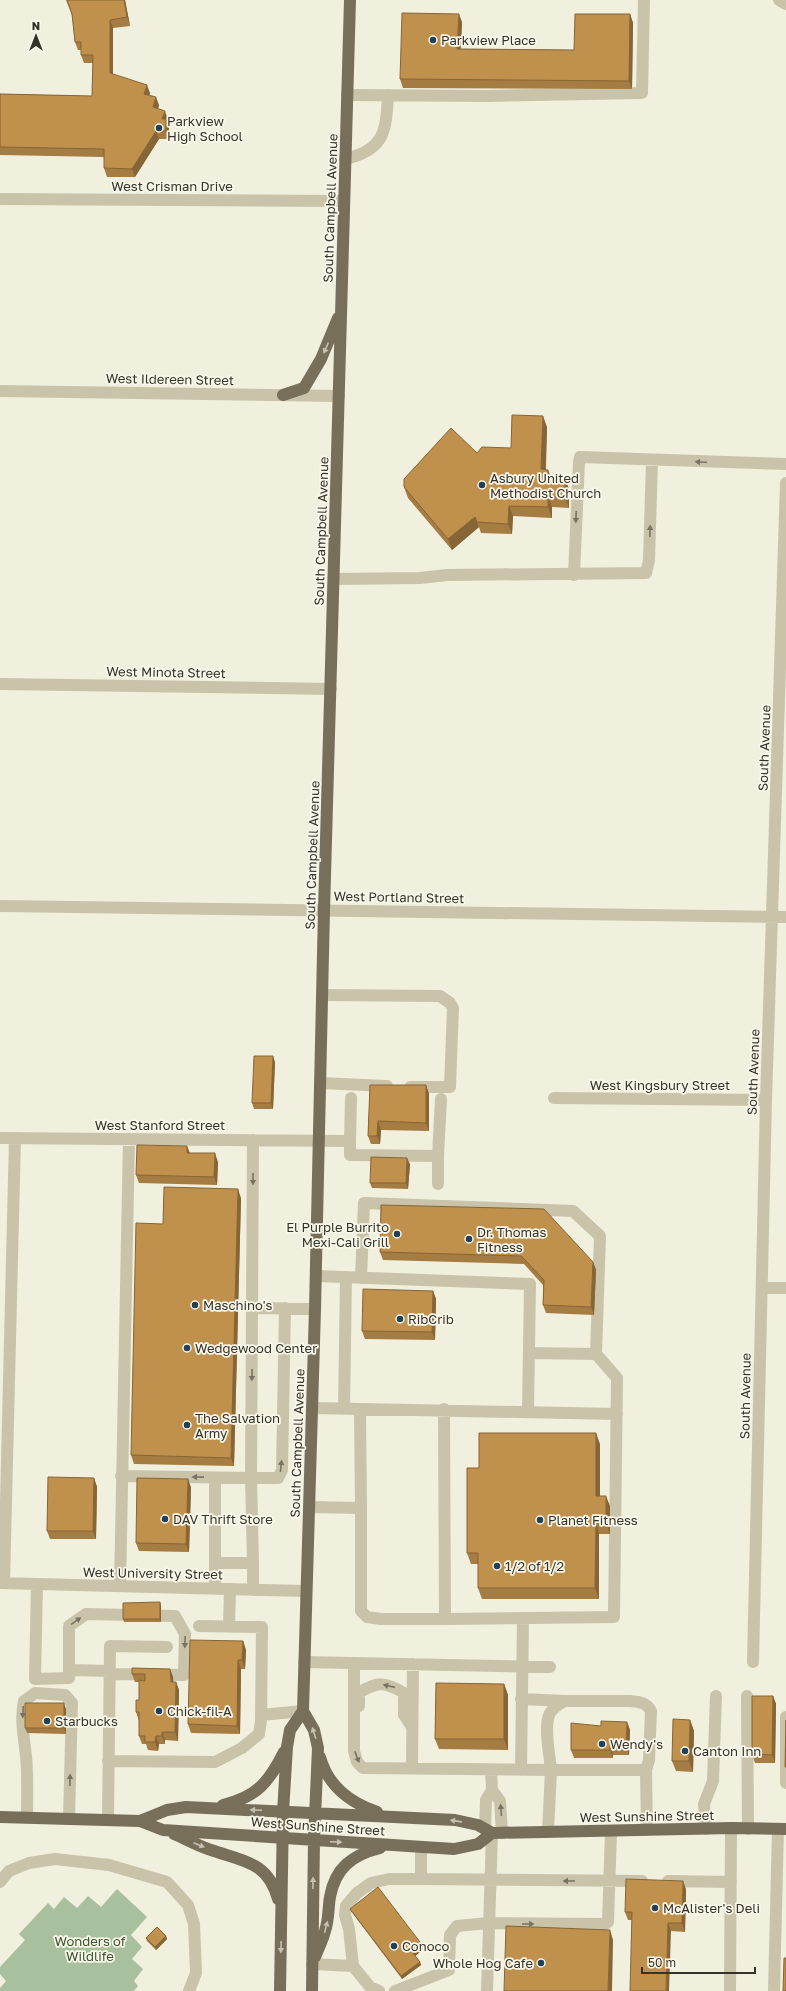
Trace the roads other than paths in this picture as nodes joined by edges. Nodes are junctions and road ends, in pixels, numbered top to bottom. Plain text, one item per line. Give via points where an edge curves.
1 (350, 0) edge
2 (644, 0) edge
3 (780, 0) edge
4 (786, 4) edge
5 (347, 95) junction
6 (388, 95) junction
7 (346, 159) junction
8 (0, 199) edge
9 (344, 201) junction
10 (341, 312) junction
11 (0, 391) edge
12 (283, 395) junction
13 (339, 396) junction
14 (652, 460) junction
15 (786, 464) edge
16 (786, 483) edge
17 (574, 574) junction
18 (334, 579) junction
19 (0, 684) edge
20 (331, 689) junction
21 (0, 906) edge
22 (324, 910) junction
23 (773, 916) junction
24 (786, 917) edge
25 (322, 995) junction
26 (320, 1083) junction
27 (351, 1098) dead end
28 (554, 1098) dead end
29 (440, 1099) dead end
30 (766, 1100) junction
31 (0, 1138) edge
32 (15, 1138) junction
33 (129, 1139) junction
34 (253, 1140) junction
35 (319, 1140) junction
36 (350, 1141) junction
37 (438, 1156) junction
38 (438, 1184) dead end
39 (316, 1276) junction
40 (346, 1277) junction
41 (361, 1278) junction
42 (762, 1288) junction
43 (786, 1288) edge
44 (252, 1308) junction
45 (285, 1308) junction
46 (315, 1309) junction
47 (530, 1353) junction
48 (596, 1354) junction
49 (312, 1408) junction
50 (344, 1409) junction
51 (444, 1409) junction
52 (360, 1410) junction
53 (528, 1411) junction
54 (617, 1414) junction
55 (120, 1476) junction
56 (215, 1478) junction
57 (251, 1478) junction
58 (309, 1507) junction
59 (361, 1508) junction
60 (215, 1563) junction
61 (253, 1563) junction
62 (2, 1583) edge
63 (37, 1584) junction
64 (120, 1586) junction
65 (215, 1588) junction
66 (230, 1589) junction
67 (253, 1590) junction
68 (306, 1591) junction
69 (445, 1618) junction
70 (523, 1618) junction
71 (199, 1626) dead end
72 (229, 1626) junction
73 (167, 1647) dead end
74 (304, 1662) junction
75 (753, 1662) dead end
76 (354, 1663) junction
77 (413, 1664) junction
78 (521, 1666) junction
79 (550, 1667) dead end
80 (69, 1670) junction
81 (110, 1673) junction
82 (49, 1678) junction
83 (49, 1693) junction
84 (716, 1696) dead end
85 (747, 1696) dead end
86 (521, 1699) junction
87 (565, 1701) junction
88 (303, 1711) junction
89 (261, 1715) junction
90 (786, 1716) edge
91 (412, 1727) junction
92 (354, 1734) junction
93 (287, 1747) junction
94 (318, 1748) junction
95 (108, 1761) junction
96 (412, 1768) junction
97 (491, 1770) junction
98 (521, 1770) junction
99 (551, 1770) junction
100 (646, 1770) junction
101 (786, 1783) edge
102 (492, 1790) junction
103 (211, 1808) junction
104 (283, 1812) junction
105 (315, 1813) junction
106 (0, 1817) edge
107 (392, 1817) junction
108 (27, 1818) junction
109 (69, 1819) junction
110 (108, 1820) junction
111 (140, 1821) junction
112 (731, 1828) junction
113 (706, 1829) junction
114 (748, 1829) junction
115 (782, 1829) edge
116 (163, 1830) junction
117 (648, 1830) junction
118 (611, 1831) junction
119 (493, 1832) junction
120 (548, 1832) junction
121 (283, 1838) junction
122 (314, 1840) junction
123 (391, 1845) junction
124 (421, 1847) junction
125 (781, 1867) edge
126 (421, 1879) junction
127 (491, 1880) junction
128 (608, 1881) junction
129 (0, 1882) edge
130 (730, 1882) junction
131 (281, 1918) junction
132 (489, 1923) junction
133 (780, 1946) edge
134 (312, 1964) junction
135 (353, 1966) junction
136 (189, 1991) edge
137 (280, 1991) edge
138 (312, 1991) edge
139 (377, 1991) edge
140 (395, 1991) edge
141 (487, 1991) edge
142 (730, 1991) edge
143 (774, 1991) edge

1 - 5 main road, South Campbell Avenue
2 - 6 street via 642,92 487,96
3 - 4 street
5 - 6 street
5 - 7 main road, South Campbell Avenue
6 - 7 street via 386,122 380,141 361,155
7 - 9 main road, South Campbell Avenue
8 - 9 street, West Crisman Drive
9 - 10 main road, South Campbell Avenue
10 -> 12 main road via 321,359 304,388
10 - 13 main road, South Campbell Avenue
11 - 12 street, West Ildereen Street
12 - 13 street, West Ildereen Street
13 - 18 main road, South Campbell Avenue
15 -> 14 street
17 -> 14 street via 646,573
14 -> 17 street via 580,457
16 - 23 street, South Avenue
17 - 18 street
18 - 20 main road, South Campbell Avenue
19 - 20 street, West Minota Street
20 - 22 main road, South Campbell Avenue
21 - 22 street, West Portland Street
22 - 23 street, West Portland Street
22 - 25 main road, South Campbell Avenue
23 - 24 street, West Portland Street
23 - 30 street, South Avenue
25 - 26 main road, South Campbell Avenue
25 - 26 street via 440,996 453,1008 450,1087
26 - 35 main road, South Campbell Avenue
27 - 36 street
28 - 30 street, West Kingsbury Street
29 - 37 street
30 - 42 street, South Avenue
31 - 32 street, West Stanford Street
32 - 33 street, West Stanford Street
32 - 62 street
33 - 34 street, West Stanford Street
33 - 55 street
34 - 35 street, West Stanford Street
34 -> 44 street
35 - 36 street, West Stanford Street
35 - 39 main road, South Campbell Avenue
36 - 37 street via 350,1155
37 - 38 street
39 - 40 street
39 - 46 main road, South Campbell Avenue
40 - 41 street
40 - 50 street
41 - 47 street via 530,1284
41 - 48 street via 364,1203 573,1211 600,1236
42 - 43 street
42 - 75 street, South Avenue
44 - 45 street
44 -> 57 street
45 - 46 street
57 -> 45 street via 278,1478 282,1470
46 - 49 main road, South Campbell Avenue
47 - 48 street
47 - 53 street
48 - 54 street via 617,1378
49 - 50 street
49 - 58 main road, South Campbell Avenue
50 - 52 street
51 - 52 street
51 - 53 street
51 - 69 street
52 - 59 street
53 - 54 street
54 - 70 street via 614,1616
56 -> 55 street
55 - 64 street
56 - 57 street
56 - 60 street
57 - 61 street
58 - 59 street
58 - 68 main road, South Campbell Avenue
59 - 69 street via 361,1611 367,1617 381,1619
60 - 61 street
60 - 65 street
61 - 67 street
62 - 63 street, West University Street
63 - 64 street, West University Street
63 - 82 street via 35,1679
64 - 65 street, West University Street
65 - 66 street, West University Street
66 - 67 street, West University Street
66 - 72 street
67 - 68 street, West University Street
68 - 74 main road, South Campbell Avenue
69 - 70 street
70 - 78 street
71 - 72 street
72 - 89 street via 262,1627
73 - 81 street via 110,1646
74 - 76 street
74 - 88 main road, South Campbell Avenue
76 - 77 street
76 - 92 street
77 - 78 street
77 - 91 street
78 - 79 street
78 - 86 street
80 - 81 street
80 -> 81 street via 69,1626 86,1614 175,1616 185,1634 184,1675
80 - 82 street via 69,1678
81 - 95 street
82 - 83 street
83 -> 108 street via 30,1695 24,1701 22,1709
109 -> 83 street via 72,1703 65,1695
84 - 113 street via 713,1781 704,1804
85 - 114 street
86 - 87 street
86 - 98 street
87 - 99 street via 549,1714 548,1753
87 - 100 street via 630,1701 648,1705 651,1711 649,1760
88 - 89 street
88 - 93 main road via 290,1730
94 -> 88 main road via 314,1730
89 - 95 street via 259,1734 242,1748 215,1762
90 - 101 street
91 -> 92 street via 404,1715 404,1693 391,1685 372,1684 359,1693 360,1720
91 - 96 street
92 -> 96 street via 354,1751 357,1762 363,1768
93 - 103 main road via 274,1773 262,1787 246,1798
93 - 104 main road
94 - 105 main road
94 - 107 main road via 327,1776 338,1789 363,1807
95 - 110 street
96 - 97 street
97 - 98 street
97 - 102 street
98 - 99 street
99 - 100 street
99 - 120 street
100 - 117 street
102 - 119 street via 486,1800
119 -> 102 street via 500,1801
104 -> 103 main road, West Sunshine Street
103 - 111 main road, West Sunshine Street via 186,1807 167,1810
104 - 105 main road, West Sunshine Street
104 - 121 main road
105 - 107 main road, West Sunshine Street
105 - 122 main road
106 - 108 main road, West Sunshine Street
119 -> 107 main road, West Sunshine Street via 478,1825 454,1820
108 - 109 main road, West Sunshine Street
109 - 110 main road, West Sunshine Street
110 - 111 main road, West Sunshine Street
111 - 116 main road, West Sunshine Street
112 - 113 main road, West Sunshine Street
112 - 114 main road, West Sunshine Street
112 - 130 street
113 - 117 main road, West Sunshine Street
114 - 115 main road, West Sunshine Street
115 - 125 street
116 - 121 main road, West Sunshine Street
116 -> 131 main road via 258,1867 275,1887
117 - 118 main road, West Sunshine Street
118 - 120 main road, West Sunshine Street
118 - 128 street
119 - 120 main road, West Sunshine Street
119 - 124 main road, West Sunshine Street via 478,1844 454,1849
119 - 127 street
121 - 122 main road, West Sunshine Street
121 - 131 main road
122 -> 123 main road, West Sunshine Street
134 -> 122 main road
123 - 124 main road, West Sunshine Street
134 -> 123 main road via 326,1931 334,1882 342,1869 351,1859 363,1852
124 - 126 street
125 - 133 street
126 - 127 street
126 - 135 street via 389,1879 371,1883 357,1893 346,1906 345,1915
128 -> 127 street
127 - 132 street
128 - 130 street
132 -> 128 street via 605,1924 608,1922
129 - 136 street via 9,1871 29,1863 56,1859 108,1865 167,1882 188,1905 194,1924 196,1973
130 - 142 street
131 -> 137 main road
132 - 140 street via 457,1926 450,1935 449,1970
132 - 141 street
133 - 143 street
134 - 135 street
134 - 138 main road
135 - 139 street via 370,1987

